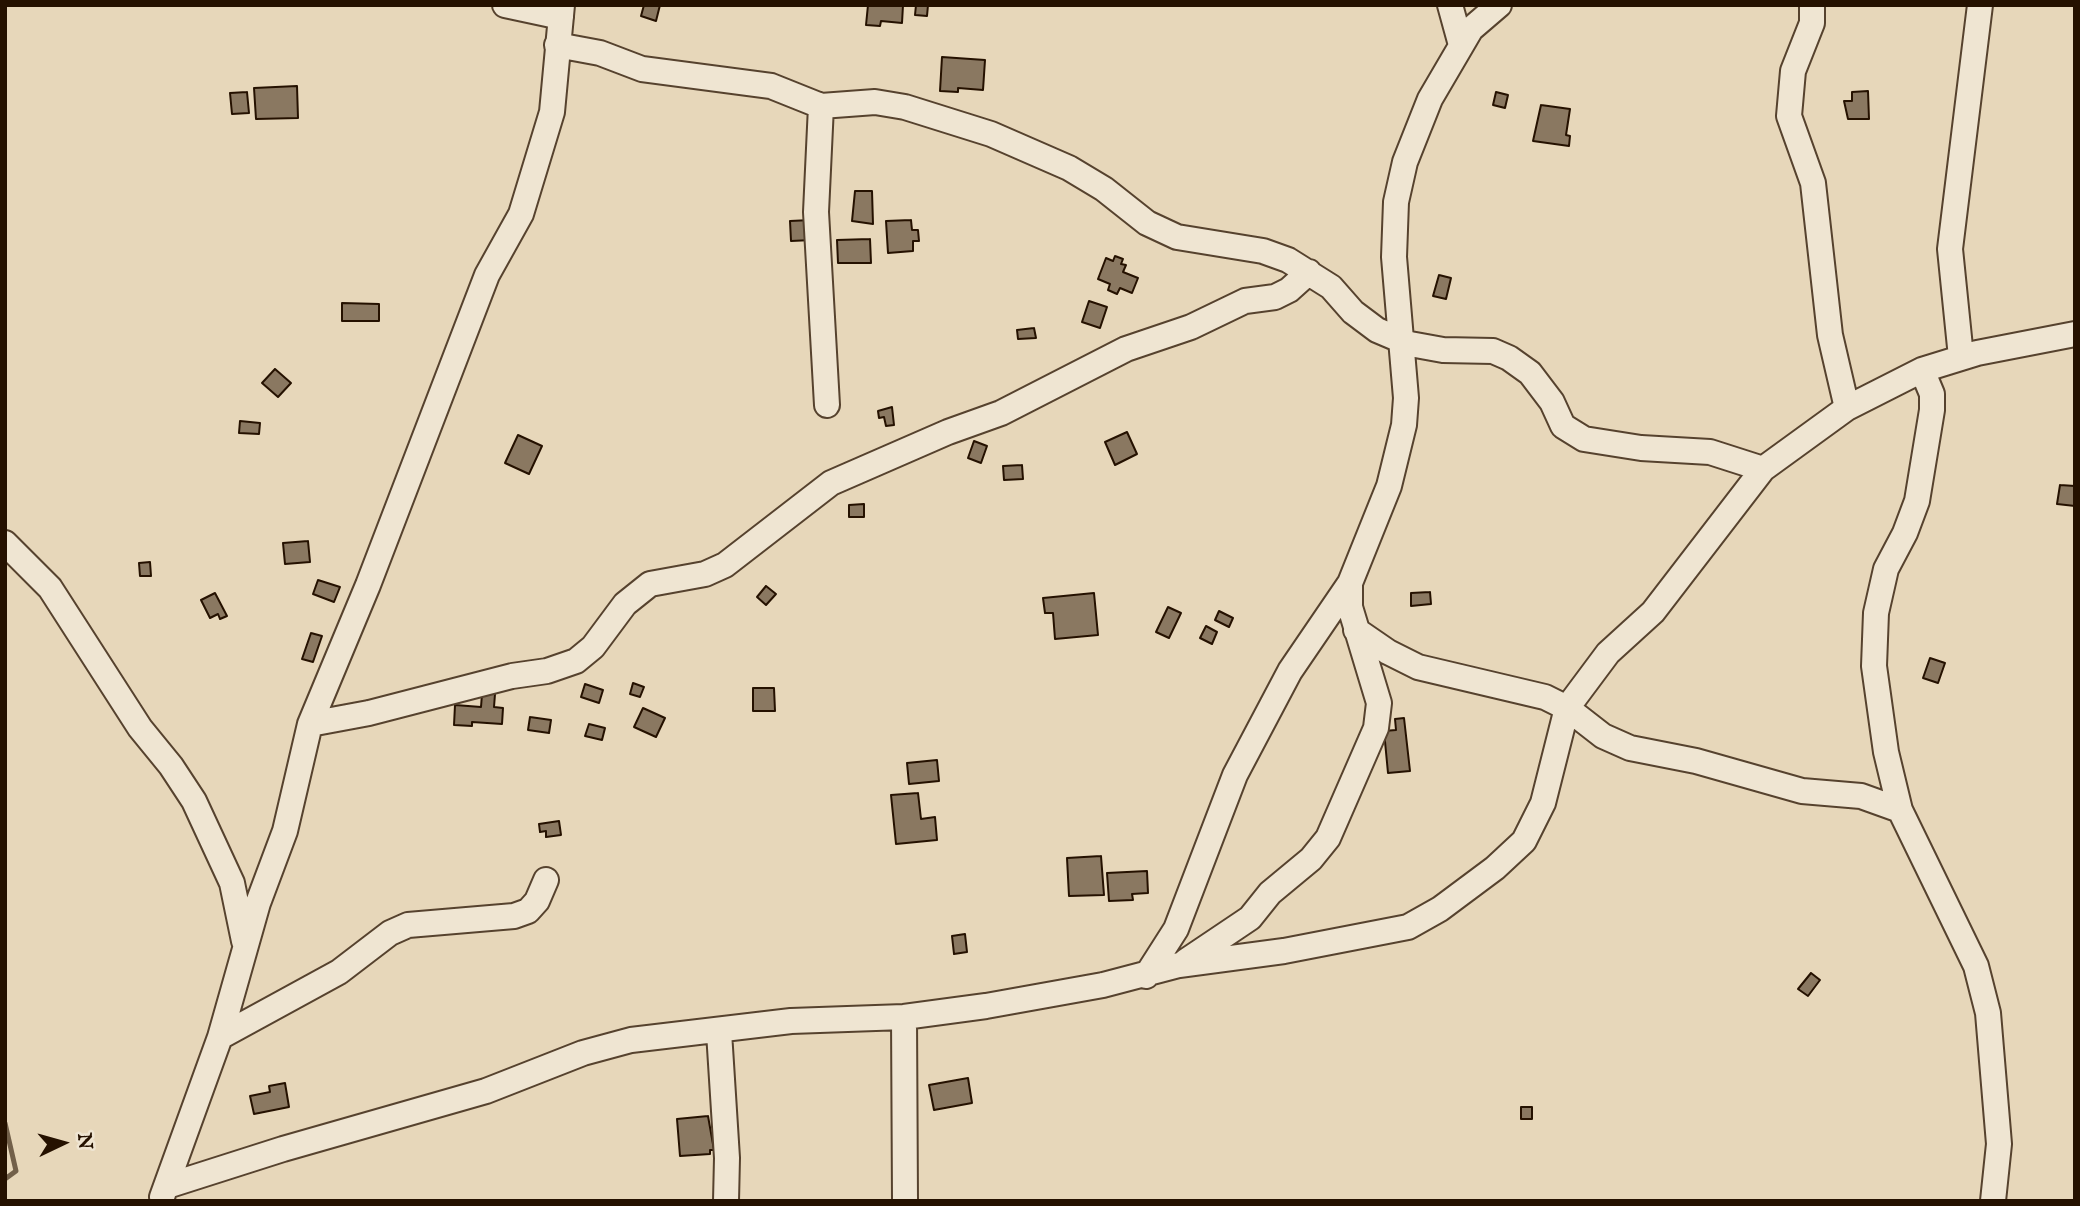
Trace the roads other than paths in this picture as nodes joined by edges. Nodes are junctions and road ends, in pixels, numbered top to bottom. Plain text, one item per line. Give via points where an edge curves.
1 (505, 5) edge
2 (1450, 5) edge
3 (1499, 5) edge
4 (1812, 5) edge
5 (1980, 5) edge
6 (562, 11) edge
7 (557, 45) junction
8 (1461, 45) junction
9 (821, 106) junction
10 (1309, 272) junction
11 (2075, 334) edge
12 (1399, 339) junction
13 (1961, 357) junction
14 (1922, 370) junction
15 (827, 405) dead end
16 (1847, 408) junction
17 (1763, 470) junction
18 (5, 543) edge
19 (1350, 583) junction
20 (1356, 630) junction
21 (1567, 708) junction
22 (310, 724) junction
23 (1900, 810) junction
24 (546, 880) dead end
25 (245, 949) junction
26 (1179, 965) junction
27 (1146, 975) junction
28 (904, 1017) junction
29 (719, 1032) junction
30 (220, 1037) junction
31 (163, 1193) edge
32 (726, 1201) edge
33 (905, 1201) edge
34 (1993, 1201) edge

1 - 6 street
2 - 8 street
3 - 8 street via 1471,29
4 - 16 street via 1812,23 1793,71 1789,117 1813,183 1830,335
5 - 13 street via 1950,249
6 - 7 street
7 - 9 street via 600,53 642,69 771,86
7 - 22 street via 552,112 521,214 486,275
8 - 12 street via 1430,99 1405,162 1396,202
9 - 10 street via 874,102 905,107 991,134 1069,168 1147,223 1178,237 1263,251
9 - 15 street via 816,212
10 - 12 street via 1377,330
10 - 22 street via 1289,290 1245,302 1126,349 1001,413 831,483 725,565 650,584 625,604 593,647 576,661
11 - 13 street
12 - 17 street via 1443,350 1493,351 1509,358 1530,373 1563,426 1584,439 1710,452
12 - 19 street via 1406,398 1400,452
13 - 14 street
14 - 16 street
14 - 23 street via 1932,394 1932,410 1917,501 1886,569 1876,612 1874,666
16 - 17 street
17 - 21 street via 1653,612 1608,653
18 - 25 street via 50,588 140,728 194,801 232,883
19 - 20 street
19 - 27 street via 1290,671 1235,775 1177,929
20 - 21 street via 1418,667 1545,697
20 - 26 street via 1377,691 1376,728 1328,838 1250,918
21 - 23 street via 1603,736 1630,748 1802,791 1861,796
21 - 26 street via 1543,803 1524,841 1440,909 1408,928 1374,936
22 - 25 street via 285,831
23 - 34 street via 1976,966 1987,1013 1999,1144
24 - 30 street via 528,911 427,922 390,933 339,972
25 - 30 street
26 - 27 street
27 - 28 street
28 - 29 street via 791,1021
28 - 33 street
29 - 31 street via 631,1040 583,1053 486,1091 283,1149
29 - 32 street
30 - 31 street

